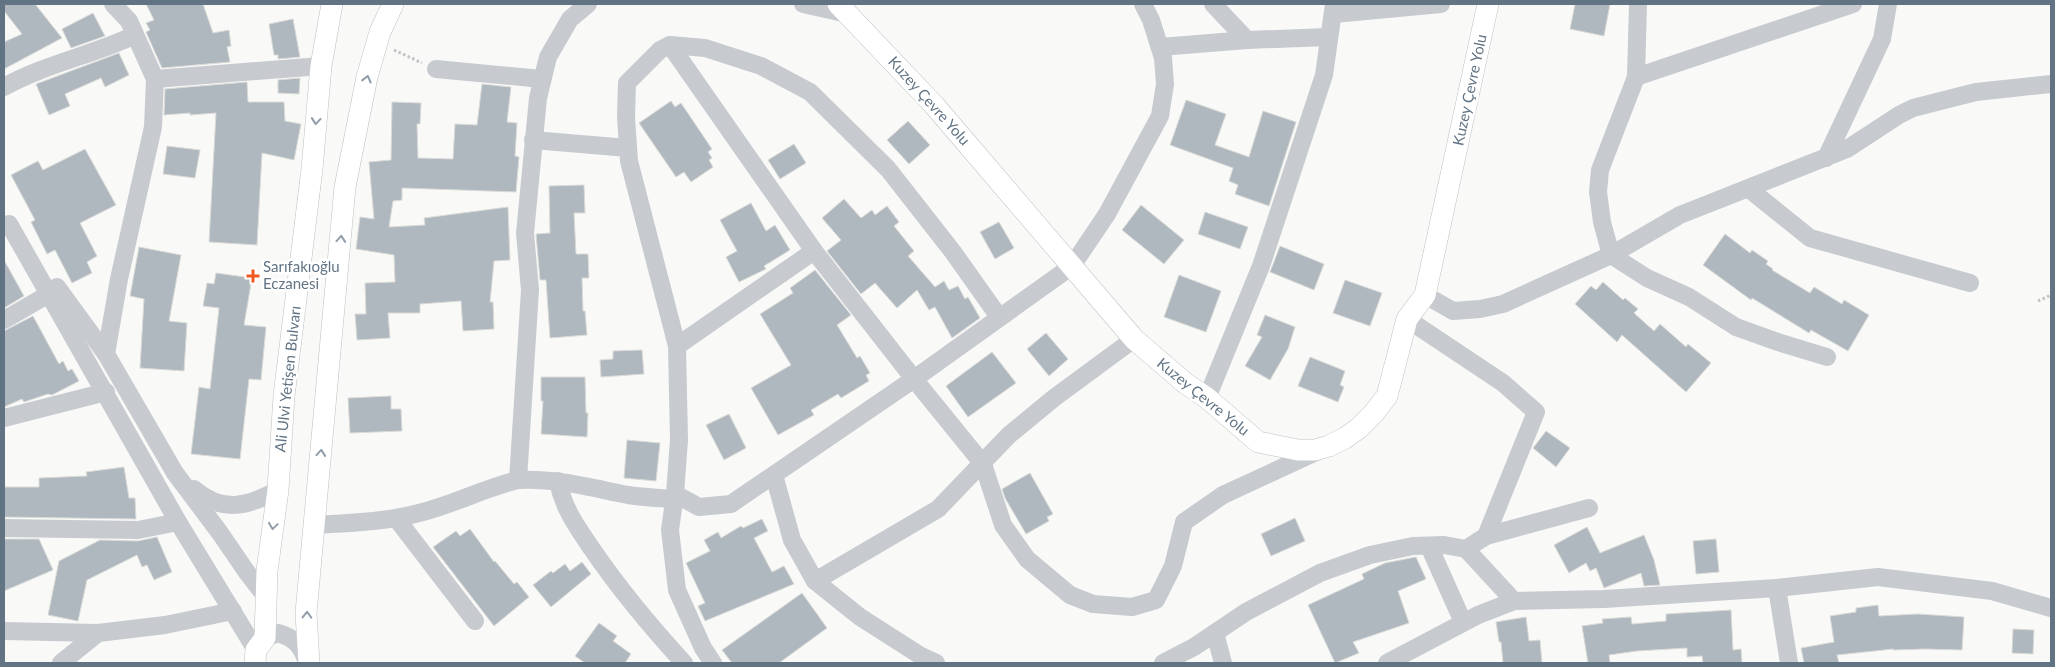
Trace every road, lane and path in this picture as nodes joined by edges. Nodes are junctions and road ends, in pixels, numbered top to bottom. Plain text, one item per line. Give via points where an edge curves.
1 (113, 4) edge
2 (332, 4) edge
3 (393, 4) edge
4 (588, 4) edge
5 (803, 4) edge
6 (1143, 4) edge
7 (1213, 4) edge
8 (1441, 4) edge
9 (1488, 4) edge
10 (1638, 4) edge
11 (1853, 4) edge
12 (1888, 4) edge
13 (843, 9) edge
14 (1334, 9) edge
15 (132, 20) edge
16 (1328, 37) junction
17 (1247, 40) junction
18 (377, 42) junction
19 (670, 45) junction
20 (1160, 47) junction
21 (322, 66) junction
22 (436, 69) joint
23 (1636, 77) junction
24 (155, 79) junction
25 (542, 79) junction
26 (2051, 84) edge
27 (4, 87) edge
28 (533, 140) junction
29 (628, 148) junction
30 (1826, 158) junction
31 (1749, 188) junction
32 (6, 220) edge
33 (814, 251) junction
34 (1611, 255) junction
35 (1072, 266) junction
36 (1970, 283) dead end
37 (49, 294) junction
38 (1425, 295) junction
39 (2051, 296) edge
40 (2038, 301) dead end
41 (999, 317) junction
42 (1407, 319) junction
43 (4, 320) edge
44 (1134, 339) junction
45 (677, 346) junction
46 (106, 354) junction
47 (1827, 357) dead end
48 (914, 379) junction
49 (106, 392) junction
50 (1208, 398) junction
51 (4, 418) edge
52 (1329, 446) junction
53 (984, 464) junction
54 (176, 473) junction
55 (774, 475) junction
56 (518, 480) junction
57 (558, 481) junction
58 (278, 490) junction
59 (675, 494) junction
60 (1589, 508) dead end
61 (396, 518) junction
62 (178, 522) junction
63 (315, 525) junction
64 (4, 528) edge
65 (1486, 536) junction
66 (1429, 546) junction
67 (1466, 548) junction
68 (815, 581) junction
69 (1777, 588) junction
70 (266, 597) junction
71 (1514, 601) junction
72 (2051, 608) edge
73 (233, 611) junction
74 (475, 621) dead end
75 (1464, 622) junction
76 (4, 631) edge
77 (98, 633) junction
78 (1215, 633) junction
79 (259, 651) edge
80 (61, 663) edge
81 (308, 663) edge
82 (684, 663) edge
83 (713, 663) edge
84 (936, 663) edge
85 (1163, 663) edge
86 (1222, 663) edge
87 (1388, 663) edge
88 (1789, 663) edge

1 - 15 street
2 - 21 main road, Ali Ulvi Yetişen Bulvarı
3 - 18 main road
4 - 25 street via 570,19 548,57
5 - 13 street
6 - 20 street
7 - 17 street
8 - 14 street
9 - 38 main road, Kuzey Çevre Yolu
10 - 23 street
11 - 23 street
12 - 30 street via 1882,39
13 - 35 main road, Kuzey Çevre Yolu via 934,105
14 - 16 street
15 - 24 street
15 - 27 street via 108,47 88,52
16 - 17 street
16 - 50 street via 1324,75 1260,266
17 - 20 street
18 - 22 path
63 -> 18 main road via 345,187
19 - 29 street via 660,50 627,83
19 - 33 street
19 - 41 street via 705,48 751,63 810,92 888,168
20 - 35 street via 1165,84 1160,116 1107,214
21 - 24 street
21 -> 58 main road, Ali Ulvi Yetişen Bulvarı via 284,396
22 - 25 street
23 - 34 street via 1600,170 1598,192
24 - 46 street via 154,127 119,279
25 - 28 street
26 - 30 street via 1976,92 1913,108 1847,149
28 - 29 street
28 - 56 street via 525,233 530,290
29 - 45 street
30 - 31 street
31 - 34 street via 1680,215
31 - 36 street via 1810,238
32 - 37 street
32 - 46 street
33 - 45 street
33 - 48 street
34 - 38 street via 1502,304 1480,309 1453,311
34 - 47 street via 1647,278 1689,297 1736,327
35 - 41 street
35 - 44 main road, Kuzey Çevre Yolu
37 - 43 street
37 - 49 street
38 - 42 main road, Kuzey Çevre Yolu
39 - 40 path
41 - 48 street
42 - 52 main road, Kuzey Çevre Yolu via 1387,396 1359,428
42 - 65 street via 1503,383 1536,412
44 - 50 main road, Kuzey Çevre Yolu via 1185,383
44 - 53 street via 1009,435
45 - 59 street via 679,412
46 - 54 street
48 - 53 street
48 - 55 street
49 - 51 street
49 - 62 street
50 - 52 main road, Kuzey Çevre Yolu via 1258,442 1298,450
52 - 53 street via 1223,495 1184,522 1174,566 1156,600 1132,607 1093,604 1070,595 1027,559 1003,525
53 - 68 street via 938,509
54 - 58 street via 207,500 217,504 245,503
54 - 70 street
55 - 59 street via 731,504 699,508
55 - 68 street via 792,540
56 - 57 street
56 - 61 street via 450,504
57 - 59 street via 631,496 670,499
57 - 82 street via 568,513 613,580
58 -> 70 main road, Ali Ulvi Yetişen Bulvarı
59 - 83 street via 670,530 677,590
60 - 65 street
61 - 63 street
61 - 74 street
62 - 64 street via 138,530
62 - 73 street
81 -> 63 main road via 306,613
65 - 67 street
66 - 67 street
66 - 75 street
66 - 78 street via 1370,555 1320,573 1246,612
67 - 71 street
68 - 84 street via 860,617
69 - 71 street
69 - 72 street via 1878,577 1992,591
69 - 88 street
70 - 79 main road, Ali Ulvi Yetişen Bulvarı
71 - 75 street
73 - 77 street
73 - 79 street
75 - 87 street
76 - 77 street
77 - 80 street
78 - 85 street
78 - 86 street
79 - 81 street via 278,632 296,640

